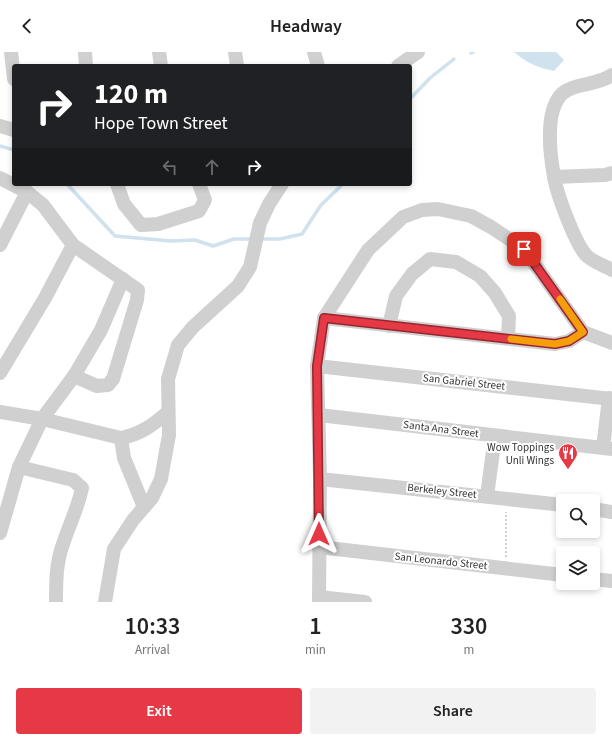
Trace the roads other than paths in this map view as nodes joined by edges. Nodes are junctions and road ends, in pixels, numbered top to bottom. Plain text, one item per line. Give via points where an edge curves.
1 (11, 52) edge
2 (85, 52) edge
3 (159, 52) edge
4 (235, 52) edge
5 (314, 52) edge
6 (12, 64) edge
7 (86, 64) edge
8 (161, 64) edge
9 (237, 64) edge
10 (317, 64) edge
11 (612, 75) edge
12 (0, 126) edge
13 (12, 129) edge
14 (612, 173) edge
15 (554, 177) junction
16 (0, 178) edge
17 (12, 184) edge
18 (15, 186) edge
19 (118, 186) edge
20 (200, 186) edge
21 (281, 186) edge
22 (26, 192) junction
23 (0, 245) edge
24 (73, 245) junction
25 (610, 267) edge
26 (124, 279) junction
27 (324, 318) junction
28 (389, 326) junction
29 (583, 332) junction
30 (508, 338) junction
31 (612, 343) edge
32 (317, 366) junction
33 (0, 373) edge
34 (74, 376) junction
35 (611, 398) edge
36 (0, 412) edge
37 (168, 412) junction
38 (319, 415) junction
39 (42, 419) junction
40 (494, 436) junction
41 (121, 438) junction
42 (608, 448) edge
43 (19, 467) junction
44 (320, 479) junction
45 (487, 496) junction
46 (556, 505) edge
47 (144, 507) junction
48 (600, 510) edge
49 (612, 512) edge
50 (0, 533) edge
51 (319, 547) junction
52 (556, 574) edge
53 (600, 580) edge
54 (612, 581) edge
55 (319, 599) edge
56 (56, 602) edge
57 (105, 602) edge
58 (365, 602) edge

1 - 6 street
2 - 7 street
3 - 8 street
4 - 9 street
5 - 10 street
11 - 15 street via 589,85 566,90 551,111
12 - 13 street
14 - 15 street
15 - 25 street via 576,240 587,256
16 - 17 street
18 - 22 street
19 - 20 street via 124,204 141,225 158,224 199,211 205,200
21 - 37 street via 260,223 250,267 238,286 193,327 178,345 168,379
22 - 23 street
22 - 24 street via 43,205
24 - 26 street
24 - 33 street
26 - 34 street via 101,330
26 - 34 street via 138,290 137,300 113,379 108,385 97,386
27 - 28 street
27 - 29 street via 368,250 403,217 422,210 438,209 471,216 524,249
27 - 32 street
28 - 30 street
28 - 30 street via 396,296 412,274 430,259 456,262 480,276 495,293 509,316
29 - 30 street via 569,341 555,344
29 - 31 street
32 - 35 street, San Gabriel Street
32 - 38 street
34 - 39 street
35 - 42 street
36 - 39 street
37 - 41 street via 148,429
37 - 47 street via 169,435 161,479 152,498
38 - 40 street, Santa Ana Street
38 - 44 street
39 - 41 street
39 - 43 street
40 - 42 street, Santa Ana Street
40 - 45 street
41 - 47 street via 124,458
43 - 50 street
43 - 56 street via 73,480 82,488 57,570
44 - 45 street, Berkeley Street
44 - 51 street
45 - 46 street, Berkeley Street
47 - 57 street via 114,549
48 - 49 street
51 - 52 street, San Leonardo Street
51 - 55 street
53 - 54 street
55 - 58 street

